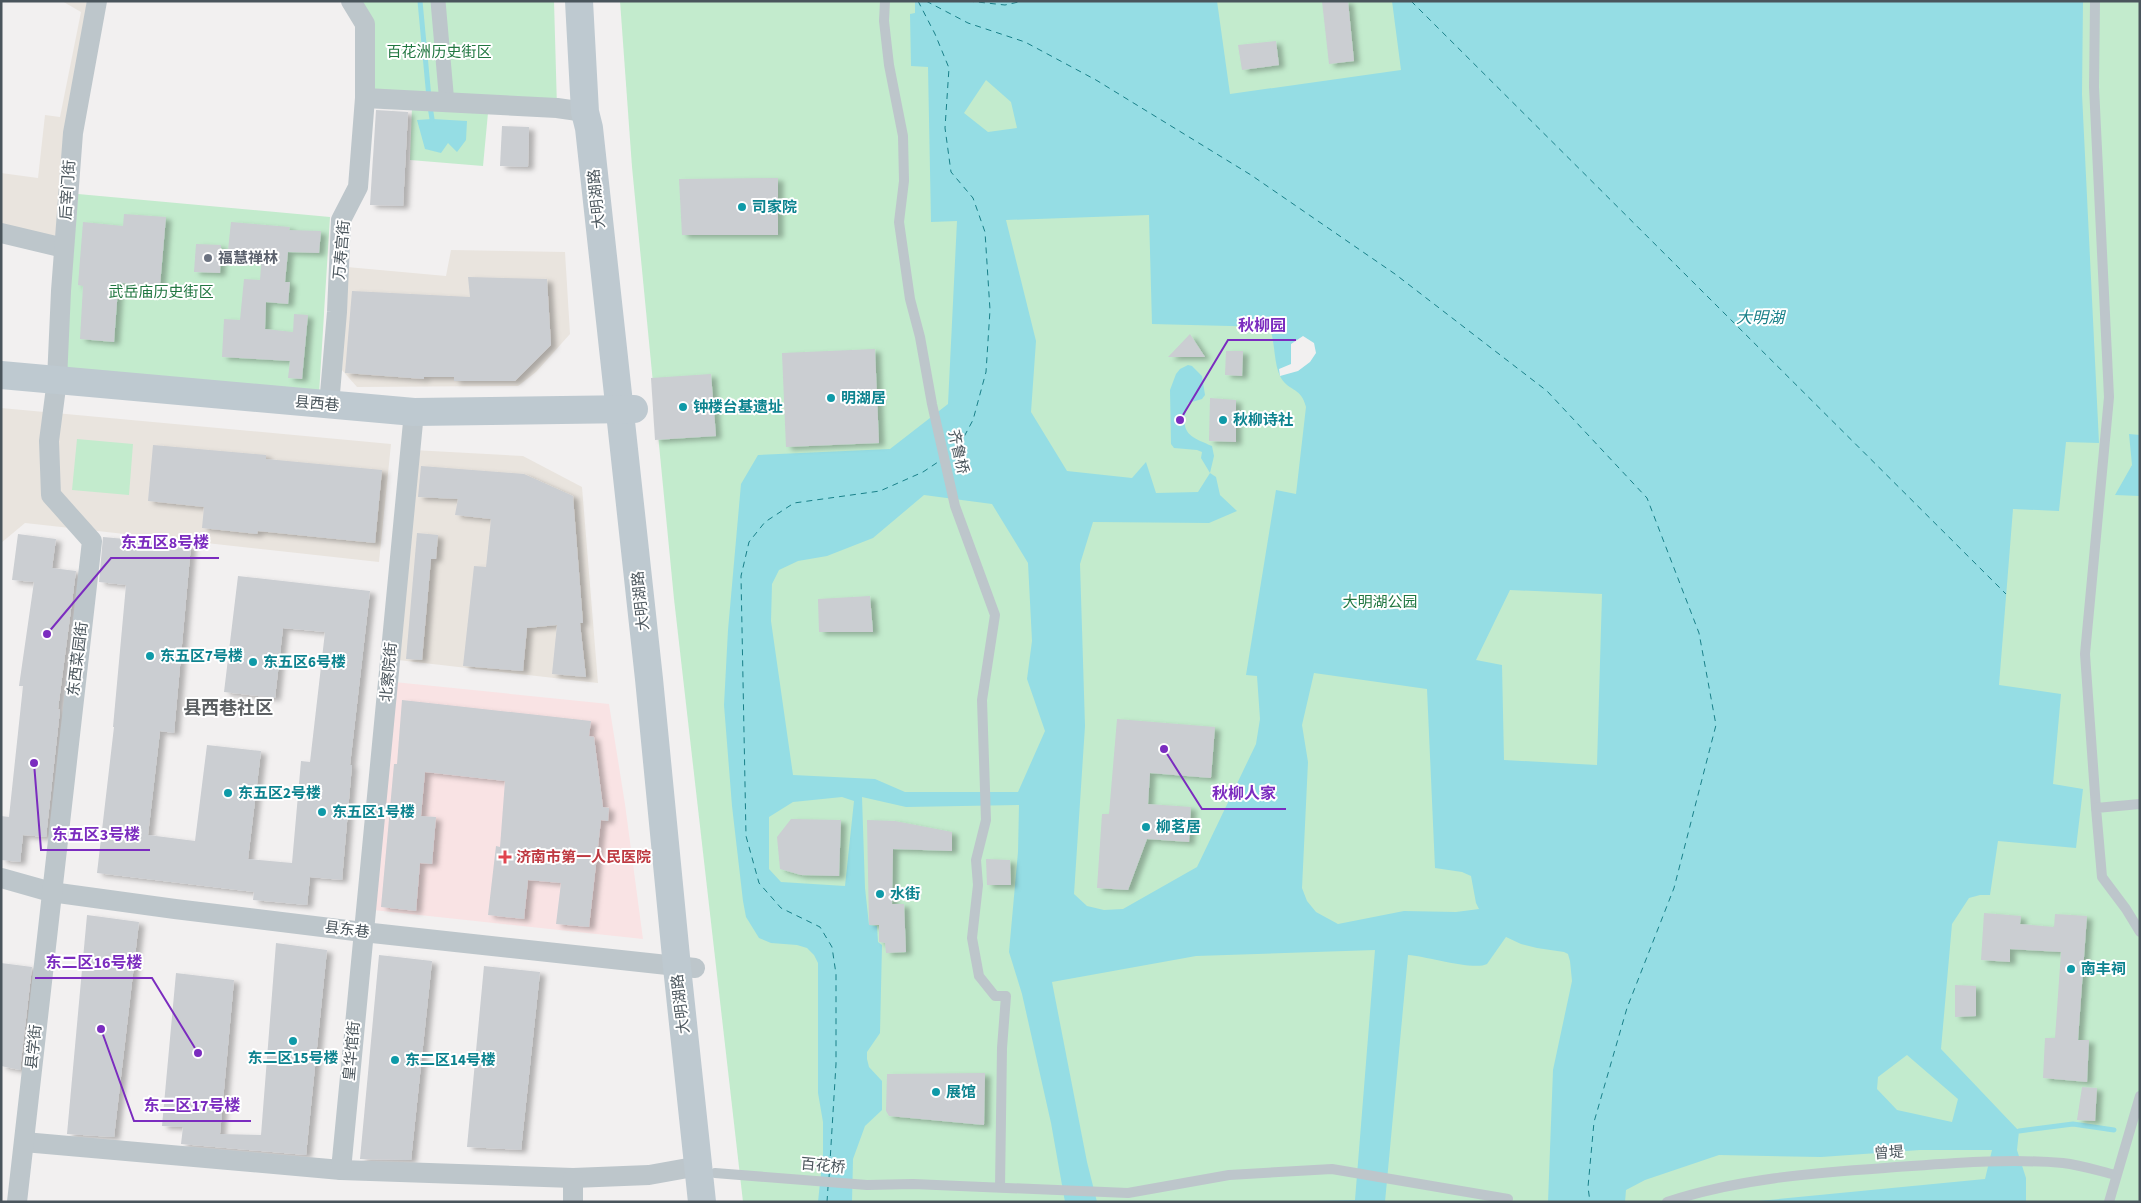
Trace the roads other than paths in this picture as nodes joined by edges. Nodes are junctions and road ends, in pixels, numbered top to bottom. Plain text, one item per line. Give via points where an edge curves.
1 (97, 1) edge
2 (351, 1) edge
3 (438, 1) edge
4 (579, 1) edge
5 (594, 1) edge
6 (885, 1) edge
7 (2095, 1) edge
8 (365, 98) junction
9 (444, 103) junction
10 (586, 112) junction
11 (1, 233) edge
12 (64, 248) junction
13 (1, 375) edge
14 (58, 380) junction
15 (329, 405) junction
16 (627, 409) junction
17 (414, 412) junction
18 (2140, 804) edge
19 (2096, 808) junction
20 (1, 878) edge
21 (51, 892) junction
22 (363, 932) junction
23 (2140, 932) edge
24 (686, 967) junction
25 (2140, 1096) edge
26 (24, 1142) junction
27 (341, 1170) junction
28 (707, 1170) junction
29 (2116, 1174) junction
30 (573, 1178) junction
31 (1000, 1187) junction
32 (1508, 1199) dead end
33 (17, 1202) edge
34 (573, 1202) edge
35 (702, 1202) edge
36 (718, 1202) edge
37 (1667, 1202) edge
38 (2109, 1202) edge

1 - 12 street, 后宰门街 via 72,133
2 - 8 street, 万寿宫街 via 365,24
3 - 9 street
4 - 10 main road, 大明湖路
5 - 16 main road, 大明湖路
6 - 31 lane, 齐鲁桥 via 889,65 903,136 904,181 899,222 910,299 955,506 995,615 982,700 986,816 976,860 978,886 972,938 979,976 995,996 1006,996
7 - 19 lane via 2094,87 2109,397 2085,654
8 - 9 street
8 - 15 street, 万寿宫街 via 358,187 341,220 338,312
9 - 10 street
10 - 16 main road, 大明湖路
11 - 12 street
12 - 14 street, 后宰门街
13 - 14 main road, 县西巷
14 - 15 main road, 县西巷
14 - 21 street, 东西菜园街 via 49,441 51,495 92,541
15 - 17 main road, 县西巷
16 - 17 main road, 县西巷
16 - 24 main road, 大明湖路
17 - 22 street, 北察院街
18 - 19 lane
19 - 23 lane via 2102,877
20 - 21 street, 县东巷
21 - 22 street, 县东巷
21 - 26 street, 县学街
22 - 24 street, 县东巷
22 - 27 street, 皇华馆街
24 - 28 main road, 大明湖路
25 - 29 lane
26 - 27 street
26 - 33 street, 县学街
27 - 30 street
28 - 30 street
28 - 31 lane, 百花桥 via 867,1185
28 - 35 main road, 大明湖路
28 - 36 main road, 大明湖路
29 - 37 lane, 曾堤 via 2064,1163 1982,1162 1851,1170 1703,1190
29 - 38 lane
30 - 34 street
31 - 32 lane, 百花桥 via 1128,1193 1229,1175 1332,1169

